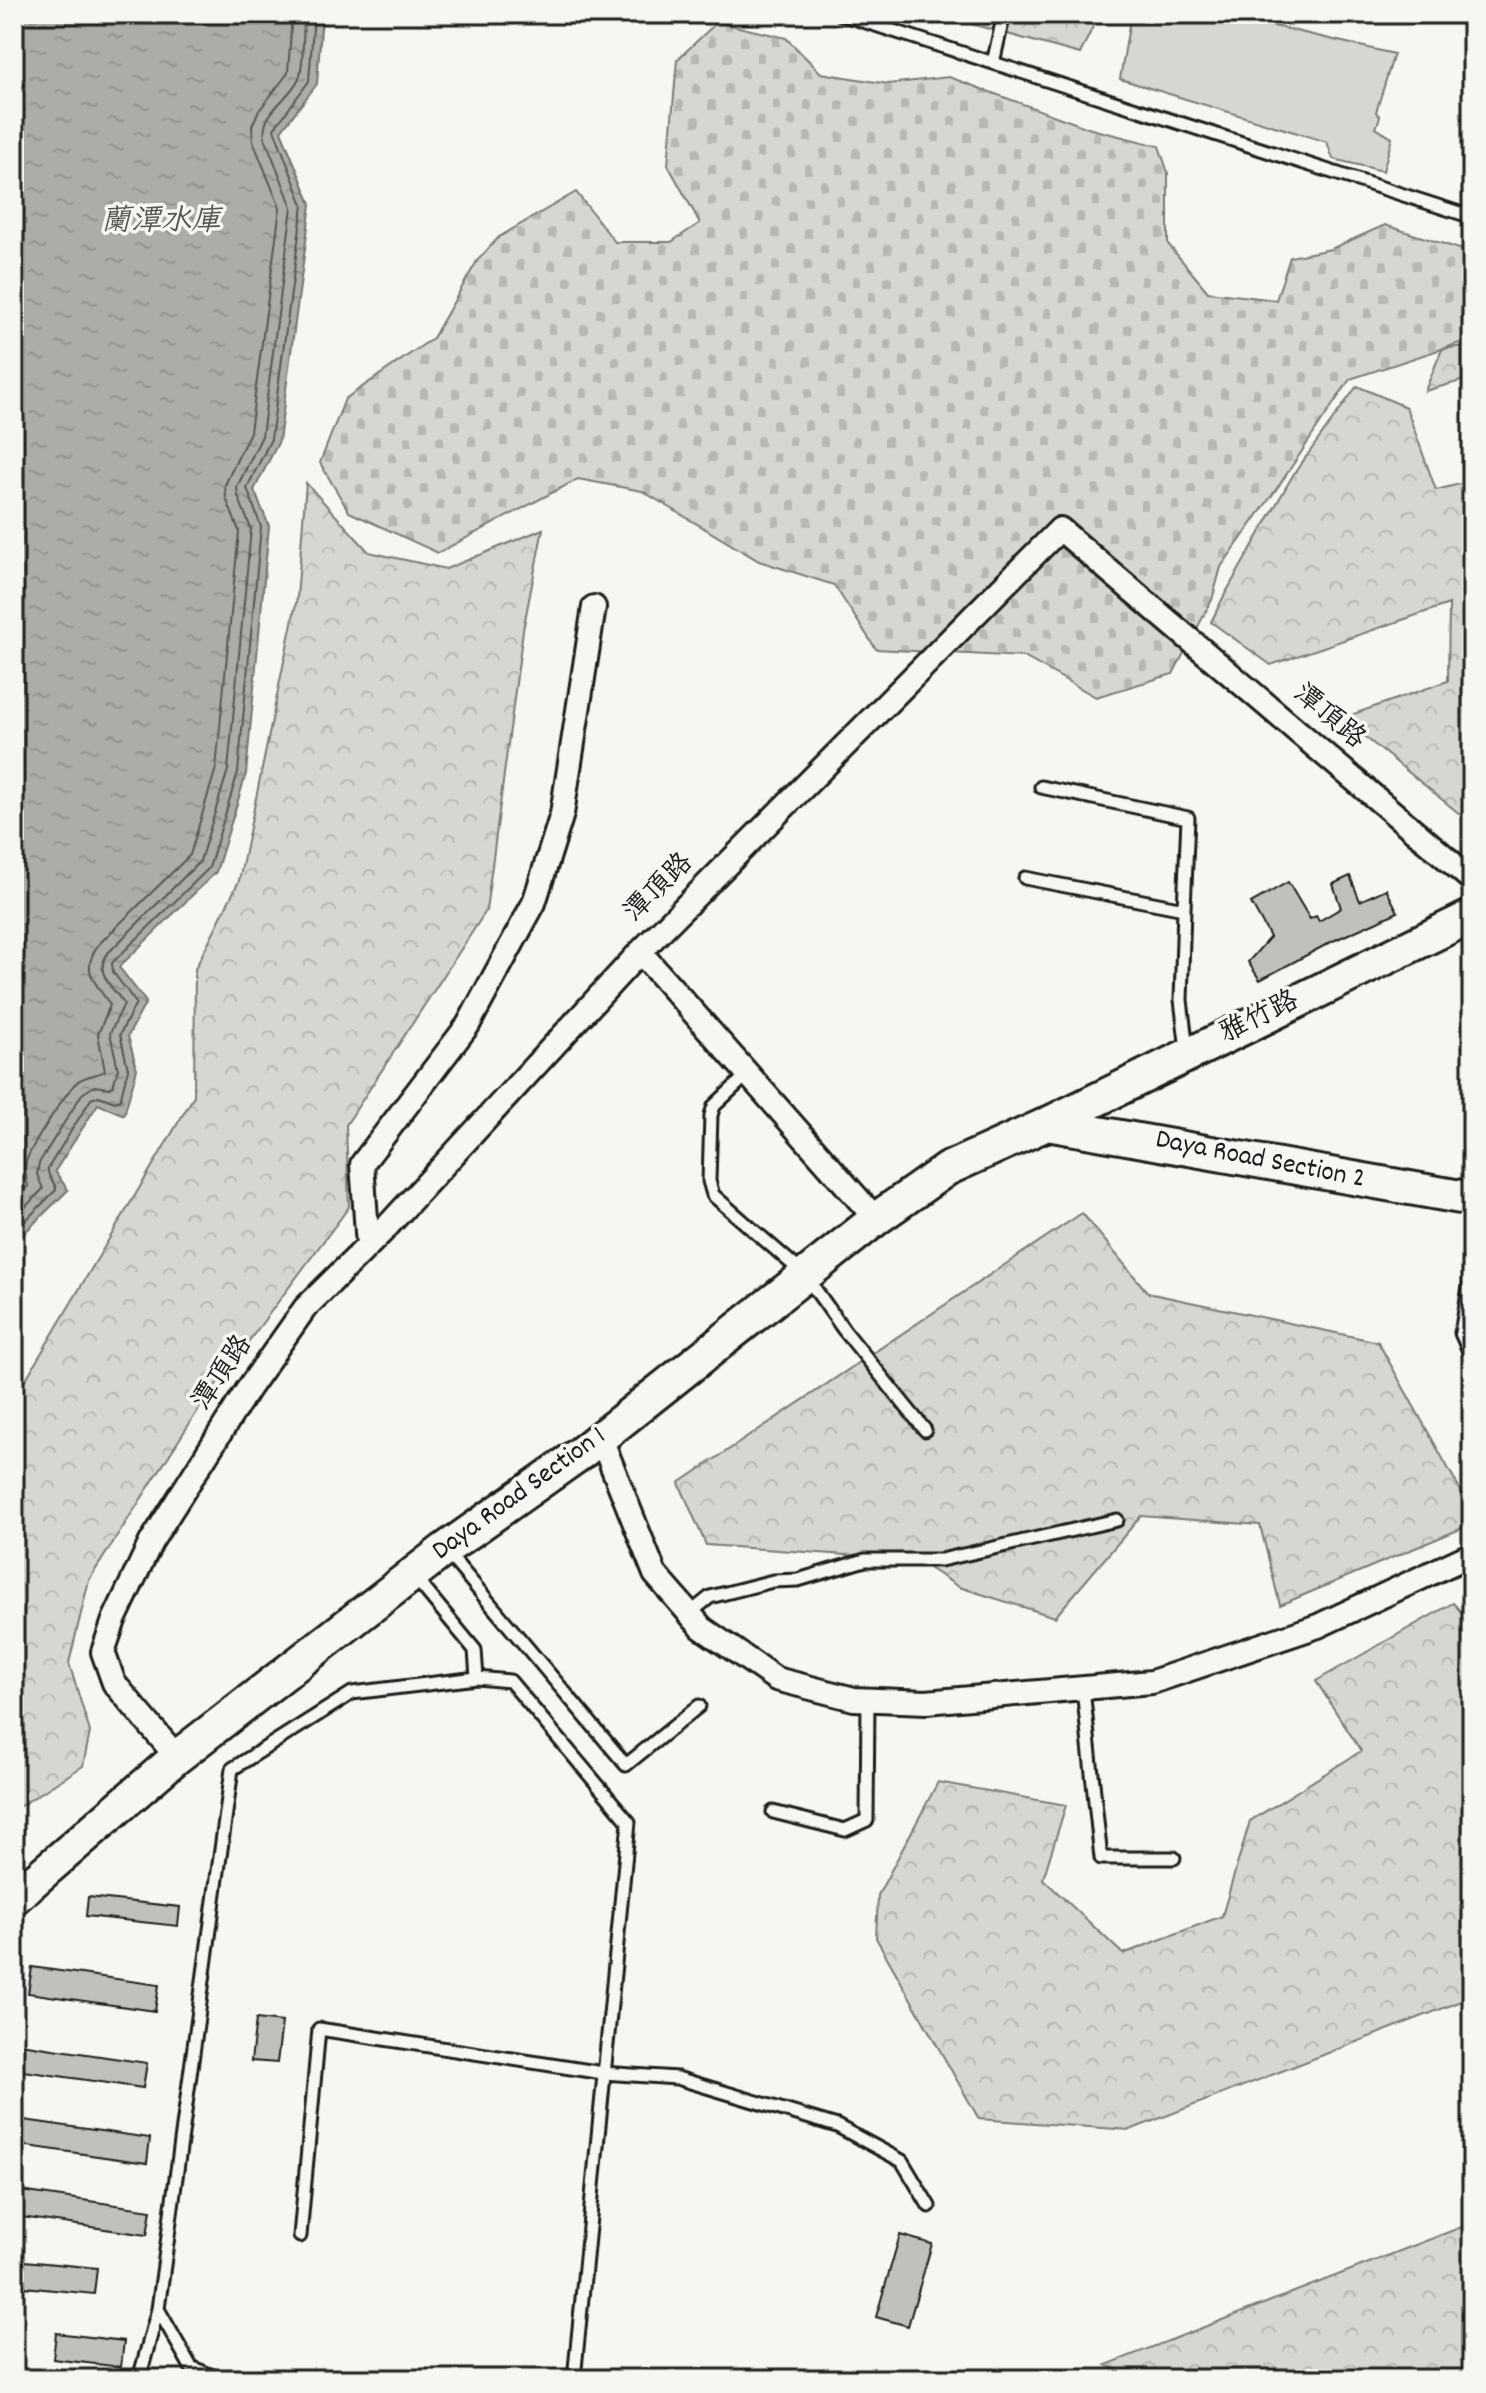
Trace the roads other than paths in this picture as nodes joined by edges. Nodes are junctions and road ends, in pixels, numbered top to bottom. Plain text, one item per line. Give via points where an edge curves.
1 (841, 14) edge
2 (1004, 14) edge
3 (993, 63) junction
4 (1472, 217) edge
5 (594, 607) dead end
6 (1041, 787) dead end
7 (1025, 878) dead end
8 (1472, 880) edge
9 (1184, 909) junction
10 (1472, 916) edge
11 (640, 952) junction
12 (1188, 1055) junction
13 (748, 1074) junction
14 (1047, 1124) junction
15 (1472, 1199) edge
16 (876, 1219) junction
17 (368, 1246) junction
18 (1472, 1270) edge
19 (805, 1275) junction
20 (1472, 1358) edge
21 (925, 1430) dead end
22 (600, 1436) junction
23 (1117, 1520) dead end
24 (444, 1550) junction
25 (1472, 1554) edge
26 (413, 1574) junction
27 (689, 1614) junction
28 (477, 1678) junction
29 (1083, 1689) junction
30 (868, 1700) junction
31 (699, 1706) dead end
32 (177, 1757) junction
33 (773, 1812) dead end
34 (1174, 1858) dead end
35 (14, 1898) edge
36 (603, 2073) junction
37 (929, 2206) dead end
38 (300, 2236) dead end
39 (158, 2309) junction
40 (139, 2379) edge
41 (220, 2379) edge
42 (574, 2379) edge

1 - 3 lane
2 - 3 lane
3 - 4 lane
5 - 17 street via 562,814 534,903 468,1025 362,1164
6 - 9 lane via 1188,818
7 - 9 lane
8 - 11 street, 潭頂路 via 1060,529
9 - 12 lane via 1181,1000
10 - 12 main road, 雅竹路
11 - 13 street
11 - 17 street, 潭頂路
12 - 14 main road, 雅竹路
13 - 16 street
13 - 19 lane via 714,1106 709,1181 713,1195
14 - 15 main road, Daya Road Section 2
14 - 16 main road, Daya Road Section 1 via 947,1169
16 - 19 main road, Daya Road Section 1
17 - 32 street, 潭頂路 via 305,1308 248,1389 151,1542 114,1620 103,1652 114,1683
18 - 20 lane via 1461,1333
19 - 21 lane
19 - 22 main road, Daya Road Section 1
22 - 24 main road, Daya Road Section 1
22 - 27 street via 655,1574
23 - 27 lane via 941,1560 865,1560 710,1597
24 - 26 main road, Daya Road Section 1
24 - 31 lane via 626,1765
25 - 29 street via 1318,1626 1152,1682
26 - 28 lane via 475,1650
26 - 32 main road, Daya Road Section 1
27 - 30 street via 776,1679
28 - 36 lane via 510,1681 629,1822
28 - 39 lane via 352,1693 232,1769
29 - 30 street via 926,1702
29 - 34 lane via 1101,1858
30 - 33 lane via 867,1820 845,1830
32 - 35 main road, Daya Road Section 1
36 - 37 lane via 677,2078 837,2126 902,2161
36 - 38 lane via 319,2029
36 - 42 lane
39 - 40 lane
39 - 41 lane via 191,2367

